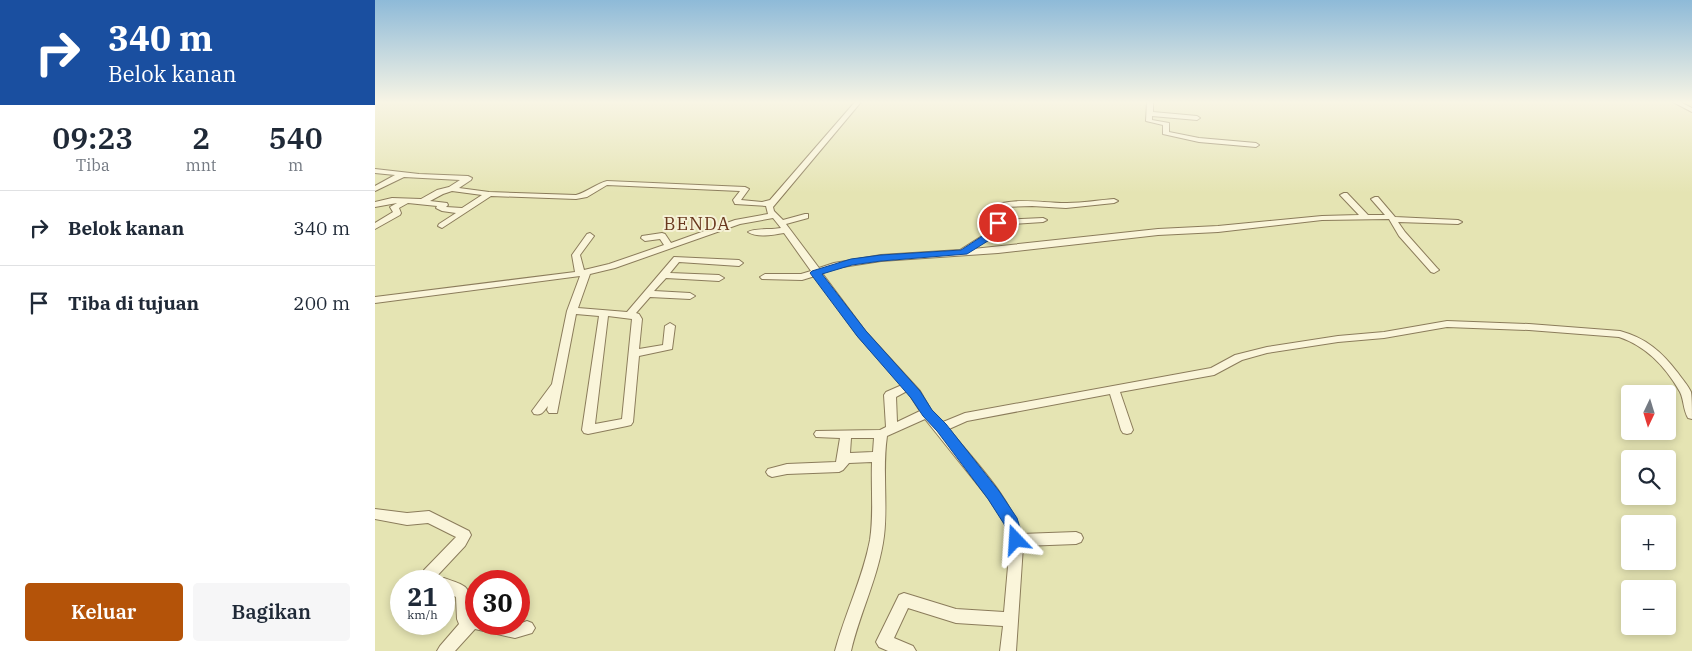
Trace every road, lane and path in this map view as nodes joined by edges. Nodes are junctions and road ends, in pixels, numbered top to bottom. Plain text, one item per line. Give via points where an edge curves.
1 (832, 132) edge
2 (1165, 132) edge
3 (1255, 144) dead end
4 (375, 171) edge
5 (403, 174) junction
6 (375, 189) edge
7 (452, 189) junction
8 (489, 194) junction
9 (1343, 195) dead end
10 (1375, 199) dead end
11 (409, 201) junction
12 (1114, 201) dead end
13 (422, 202) junction
14 (773, 202) junction
15 (375, 205) edge
16 (464, 211) junction
17 (805, 216) dead end
18 (1366, 218) junction
19 (1392, 218) junction
20 (1043, 220) dead end
21 (1458, 222) dead end
22 (780, 223) junction
23 (998, 223) junction
24 (442, 226) dead end
25 (375, 227) edge
26 (752, 232) dead end
27 (590, 236) dead end
28 (645, 238) dead end
29 (669, 246) junction
30 (963, 252) junction
31 (739, 263) dead end
32 (1434, 270) dead end
33 (583, 272) junction
34 (816, 273) junction
35 (663, 275) junction
36 (765, 277) dead end
37 (719, 278) dead end
38 (647, 294) junction
39 (690, 296) dead end
40 (375, 300) edge
41 (572, 311) junction
42 (604, 313) junction
43 (630, 314) junction
44 (670, 326) dead end
45 (633, 354) junction
46 (558, 384) junction
47 (909, 386) junction
48 (1114, 390) junction
49 (553, 410) dead end
50 (538, 411) dead end
51 (927, 413) junction
52 (1692, 415) edge
53 (941, 428) junction
54 (1127, 430) dead end
55 (886, 432) junction
56 (820, 434) dead end
57 (846, 434) junction
58 (877, 457) junction
59 (844, 458) junction
60 (772, 472) dead end
61 (375, 514) edge
62 (1076, 538) dead end
63 (1016, 540) junction
64 (434, 570) edge
65 (455, 589) edge
66 (465, 618) edge
67 (1011, 619) junction
68 (465, 633) edge
69 (445, 651) edge
70 (843, 651) edge
71 (909, 651) edge
72 (1008, 651) edge

1 - 14 street
2 - 3 street
4 - 5 street
5 - 6 street
5 - 7 street via 468,178
7 - 8 street
7 - 13 street
8 - 14 street via 581,197 597,186 610,183 743,188 745,190 737,202
8 - 16 street
9 - 18 street
10 - 19 street
11 - 13 street
11 - 15 street
11 - 25 street via 394,207 397,213
12 - 23 street via 1066,206 1008,204 999,207
13 - 16 street via 444,205 442,209
14 - 22 street via 770,212
16 - 24 street
17 - 22 street
18 - 19 street
18 - 30 street via 1322,218
19 - 21 street
19 - 32 street
20 - 23 street
22 - 26 street via 770,233
22 - 29 street via 731,224
22 - 34 street
23 - 30 street via 987,237
27 - 33 street via 576,252
28 - 29 street via 662,236
29 - 33 street via 612,266
30 - 34 street via 858,261
31 - 35 street via 677,259
33 - 40 street
33 - 41 street
34 - 36 street via 802,277
34 - 47 street via 861,334
35 - 37 street
35 - 38 street
38 - 39 street
38 - 43 street
41 - 42 street
41 - 46 street
42 - 43 street
42 - 45 street via 588,430 627,422
43 - 45 street via 637,319
44 - 45 street via 669,347
46 - 49 street
46 - 50 street
47 - 51 street
47 - 55 street via 890,395
48 - 52 street via 1214,371 1239,357 1267,350 1338,339 1447,324 1529,326 1620,334 1641,341 1657,353 1682,386
48 - 53 street via 965,416
48 - 54 street
51 - 53 street
51 - 55 street
53 - 63 street via 998,502 1011,522
55 - 57 street
55 - 58 street
56 - 57 street
57 - 59 street
58 - 59 street
58 - 70 street via 879,510 872,566 847,631
59 - 60 street via 836,468
61 - 64 street via 407,519 429,517 464,535
62 - 63 street
63 - 67 street
65 - 66 street via 463,594
67 - 71 street via 955,616 904,600 884,642
67 - 72 street
68 - 69 street

